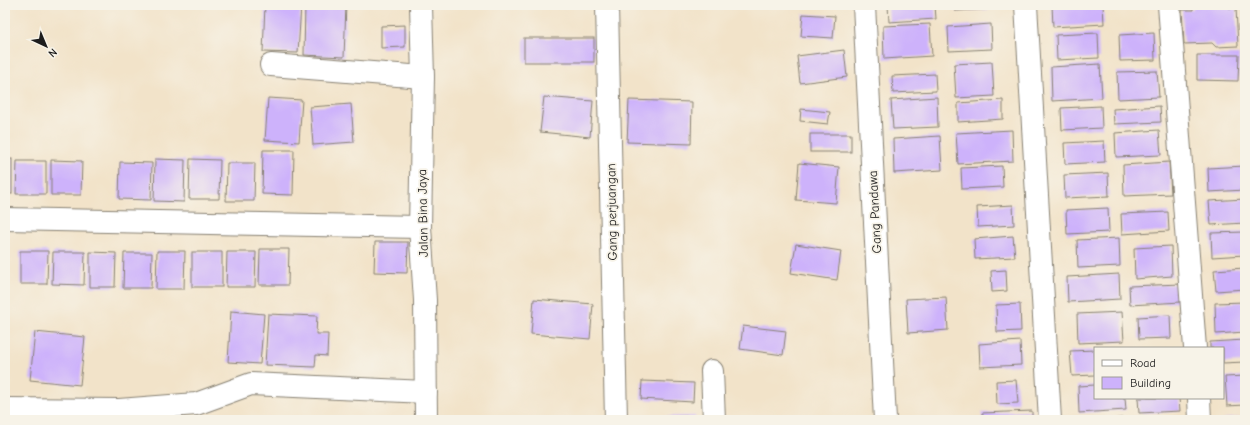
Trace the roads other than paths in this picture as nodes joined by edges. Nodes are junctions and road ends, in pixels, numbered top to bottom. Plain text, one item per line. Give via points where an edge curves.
1 (420, 5) edge
2 (607, 5) edge
3 (864, 5) edge
4 (1026, 5) edge
5 (1169, 5) edge
6 (271, 65) dead end
7 (423, 77) junction
8 (5, 219) edge
9 (420, 227) junction
10 (1195, 347) edge
11 (712, 371) dead end
12 (426, 392) junction
13 (1199, 399) edge
14 (5, 409) edge
15 (426, 420) edge
16 (616, 420) edge
17 (714, 420) edge
18 (885, 420) edge
19 (1050, 420) edge
20 (1200, 420) edge

1 - 7 street, Jalan Bina Jaya
2 - 16 street, Gang perjuangan
3 - 18 street, Gang Pandawa
4 - 19 street
5 - 10 street
6 - 7 street
7 - 9 street, Jalan Bina Jaya
8 - 9 street
9 - 12 street, Jalan Bina Jaya via 425,300
11 - 17 street
12 - 14 street via 251,384 196,404 119,410
12 - 15 street, Jalan Bina Jaya
13 - 20 street

